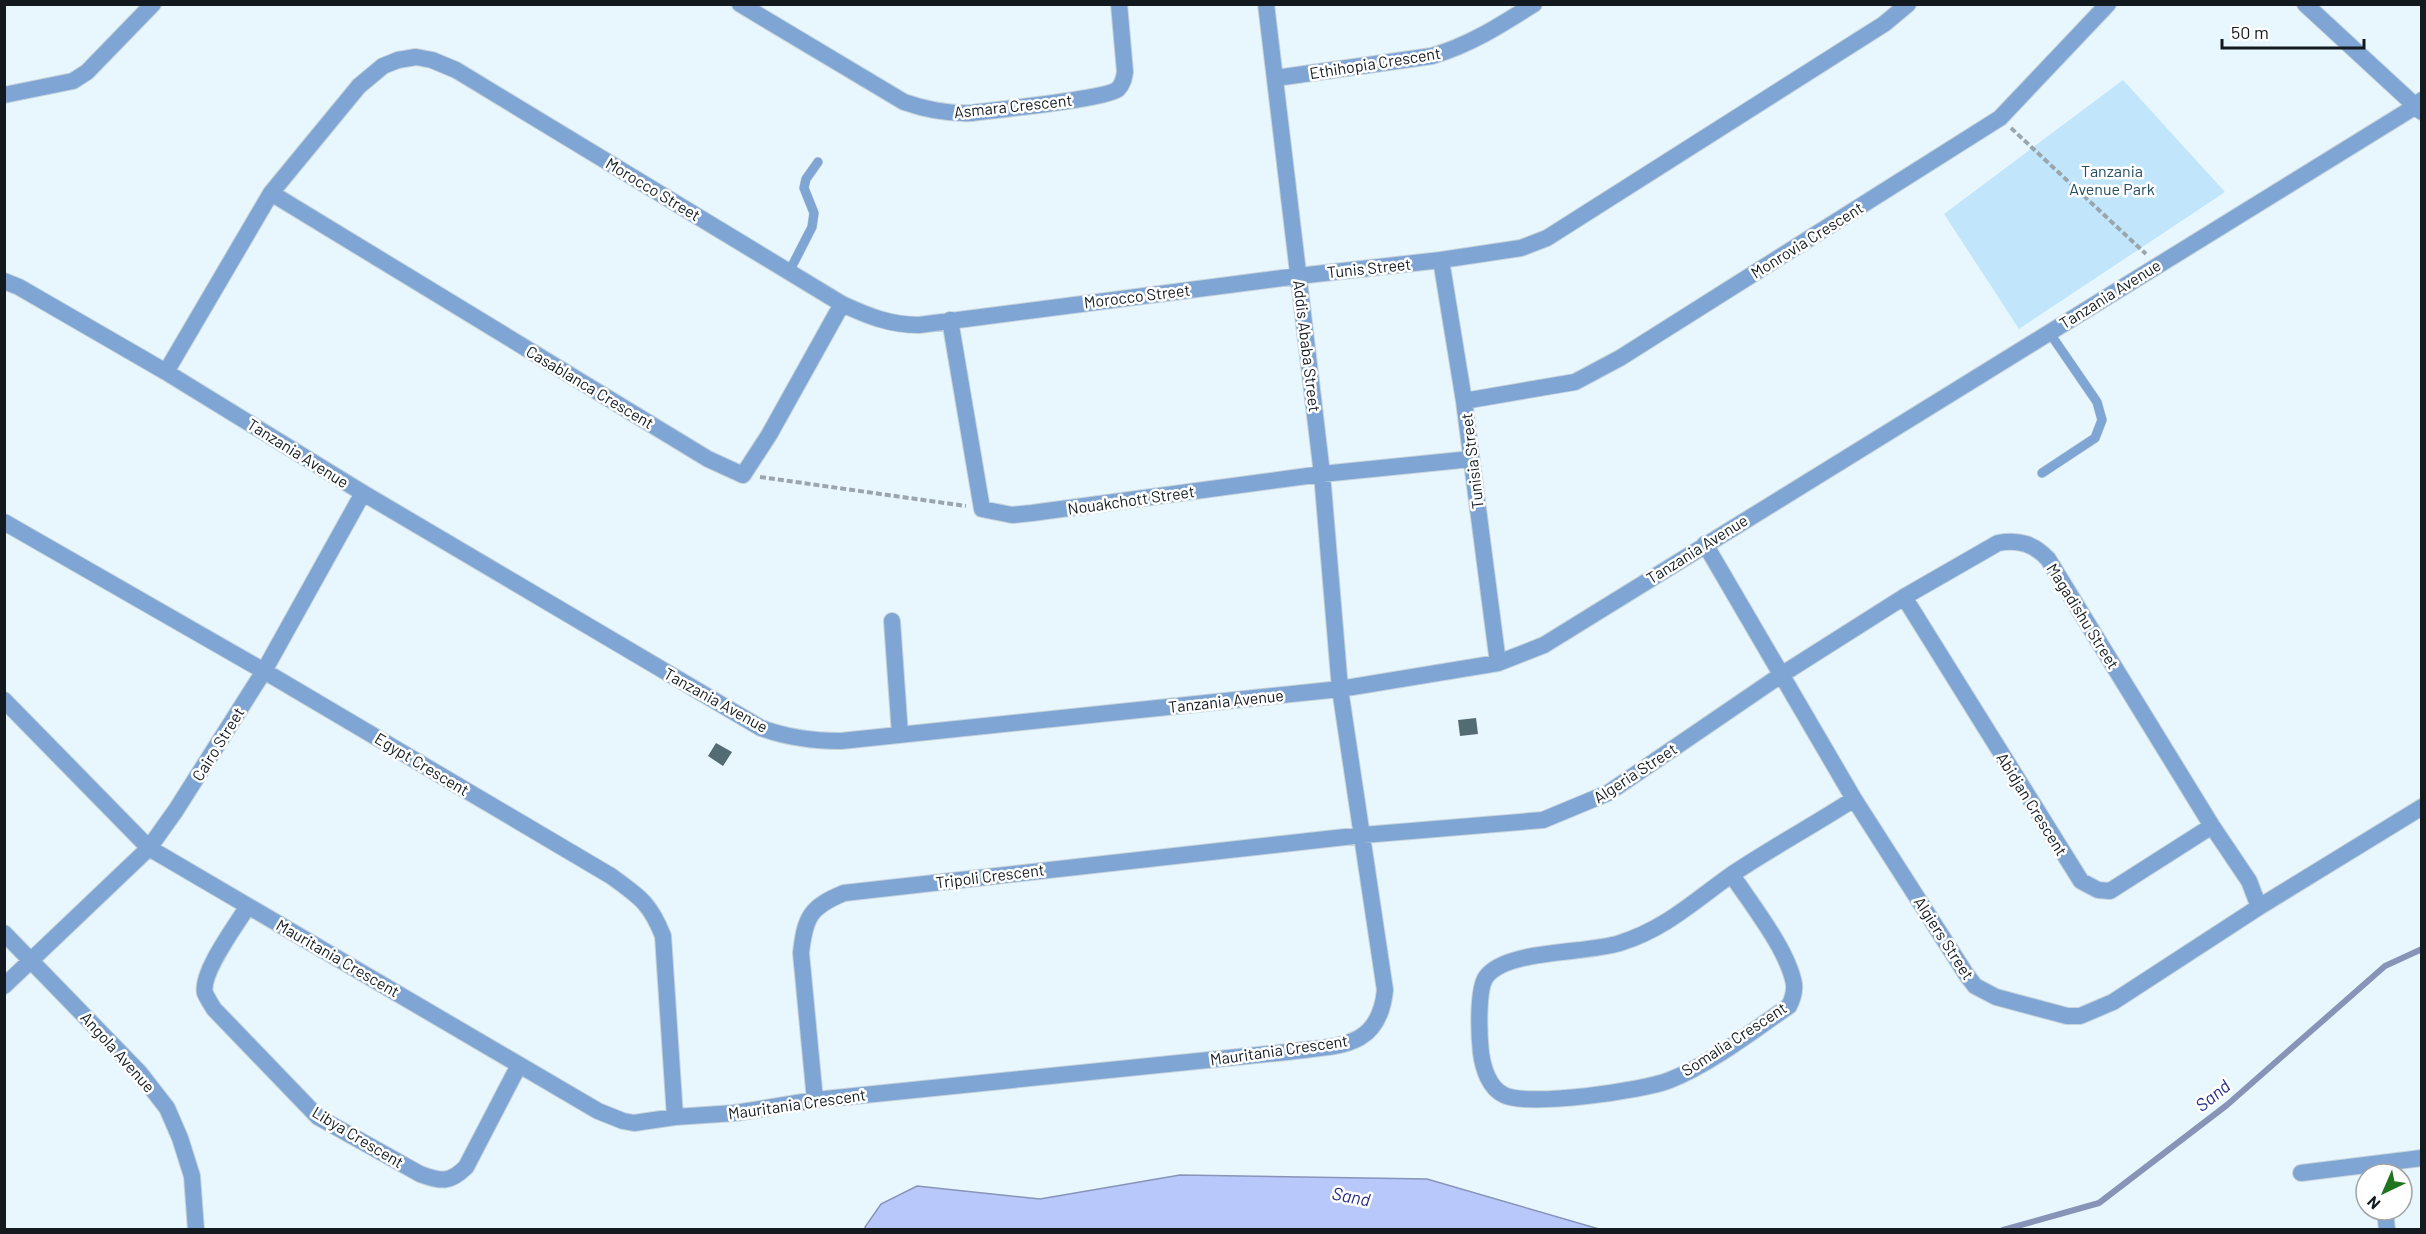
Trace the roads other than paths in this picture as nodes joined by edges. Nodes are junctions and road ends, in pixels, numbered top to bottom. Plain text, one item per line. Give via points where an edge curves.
1 (153, 4) edge
2 (740, 4) edge
3 (1119, 4) edge
4 (1266, 4) edge
5 (1534, 4) edge
6 (1908, 4) edge
7 (2108, 4) edge
8 (2305, 4) edge
9 (1276, 78) junction
10 (4, 95) edge
11 (2420, 106) edge
12 (818, 162) dead end
13 (271, 193) junction
14 (1441, 260) junction
15 (789, 272) junction
16 (1298, 276) junction
17 (4, 281) edge
18 (842, 304) junction
19 (950, 320) junction
20 (2049, 332) junction
21 (166, 372) junction
22 (1464, 401) junction
23 (1471, 459) junction
24 (2042, 473) dead end
25 (1323, 474) junction
26 (363, 494) junction
27 (4, 522) edge
28 (1705, 544) junction
29 (1904, 597) junction
30 (892, 621) dead end
31 (1498, 663) junction
32 (264, 671) junction
33 (1781, 675) junction
34 (1340, 689) junction
35 (4, 700) edge
36 (900, 735) junction
37 (1854, 799) junction
38 (2421, 807) edge
39 (2212, 826) junction
40 (1363, 835) junction
41 (149, 848) junction
42 (1732, 875) junction
43 (248, 906) junction
44 (2259, 907) junction
45 (4, 933) edge
46 (30, 961) junction
47 (4, 986) edge
48 (519, 1065) junction
49 (815, 1100) junction
50 (675, 1117) junction
51 (2421, 1158) edge
52 (2405, 1162) edge
53 (2354, 1170) edge
54 (2301, 1173) dead end
55 (196, 1230) edge

1 - 10 street via 87,72 73,81
2 - 3 street, Asmara Crescent via 904,102 951,114 1118,90 1125,72
4 - 9 street, Addis Ababa Street
5 - 9 street, Ethihopia Crescent via 1480,38 1432,56
6 - 14 street via 1884,24 1547,238 1521,248
7 - 22 street, Monrovia Crescent via 2000,118 1597,372 1575,382
8 - 11 street
9 - 16 street, Addis Ababa Street
11 - 20 street, Tanzania Avenue
12 - 15 lane via 804,188 814,213 813,227
13 - 15 street, Morocco Street via 359,86 383,66 416,57 456,70
13 - 18 street, Casablanca Crescent via 708,459 743,475
13 - 21 street, Morocco Street
14 - 16 street, Tunis Street
14 - 22 street, Tunisia Street
15 - 18 street, Morocco Street
16 - 19 street, Morocco Street
16 - 25 street, Addis Ababa Street
17 - 21 street, Tanzania Avenue
18 - 19 street, Morocco Street via 867,316 904,325
19 - 25 street, Nouakchott Street via 982,509 1012,515 1032,513
20 - 24 lane via 2097,402 2102,420 2095,438
20 - 28 street, Tanzania Avenue
21 - 26 street, Tanzania Avenue
22 - 23 street, Tunisia Street
23 - 25 street, Nouakchott Street
23 - 31 street, Tunisia Street
25 - 34 street, Addis Ababa Street
26 - 32 street, Cairo Street
26 - 36 street, Tanzania Avenue via 761,728 810,741
27 - 32 street, Egypt Crescent
28 - 31 street, Tanzania Avenue via 1544,645
28 - 33 street, Algiers Street
29 - 33 street, Magadishu Street
29 - 39 street, Magadishu Street via 1998,543 2018,541 2038,549 2048,559
29 - 39 street, Abidjan Crescent via 2081,881 2110,891
30 - 36 street
31 - 34 street, Tanzania Avenue
32 - 41 street, Cairo Street
32 - 50 street, Egypt Crescent via 642,898 663,936
33 - 37 street, Algiers Street
33 - 40 street, Algeria Street via 1608,793 1575,808 1543,820
34 - 36 street, Tanzania Avenue
34 - 40 street, Mauritania Crescent
35 - 41 street, Mauritania Crescent
37 - 42 street, Somalia Crescent
37 - 44 street, Algiers Street via 1975,986 2030,1007 2080,1016 2113,1002
38 - 44 street, Algiers Street
39 - 44 street, Magadishu Street via 2249,881
40 - 49 street, Tripoli Crescent via 844,893 830,899 808,917 801,953
40 - 49 street, Mauritania Crescent via 1385,990 1383,1010 1364,1036 1345,1044 1287,1052
41 - 43 street, Mauritania Crescent
41 - 46 street, Cairo Street
42 - 42 street, Somalia Crescent via 1668,923 1639,938 1592,950 1516,959 1493,970 1486,977 1480,996 1481,1053 1493,1086 1518,1099 1556,1099 1669,1081 1788,1006 1794,986 1789,967
43 - 48 street, Mauritania Crescent
43 - 48 street, Libya Crescent via 210,969 205,991 214,1009 318,1116 420,1174 449,1179 466,1167
45 - 46 street, Angola Avenue
46 - 47 street, Cairo Street
46 - 55 street, Angola Avenue via 139,1072 166,1108 192,1176
48 - 50 street, Mauritania Crescent via 598,1111 623,1121
49 - 50 street, Mauritania Crescent via 735,1113
51 - 52 street
53 - 54 street

